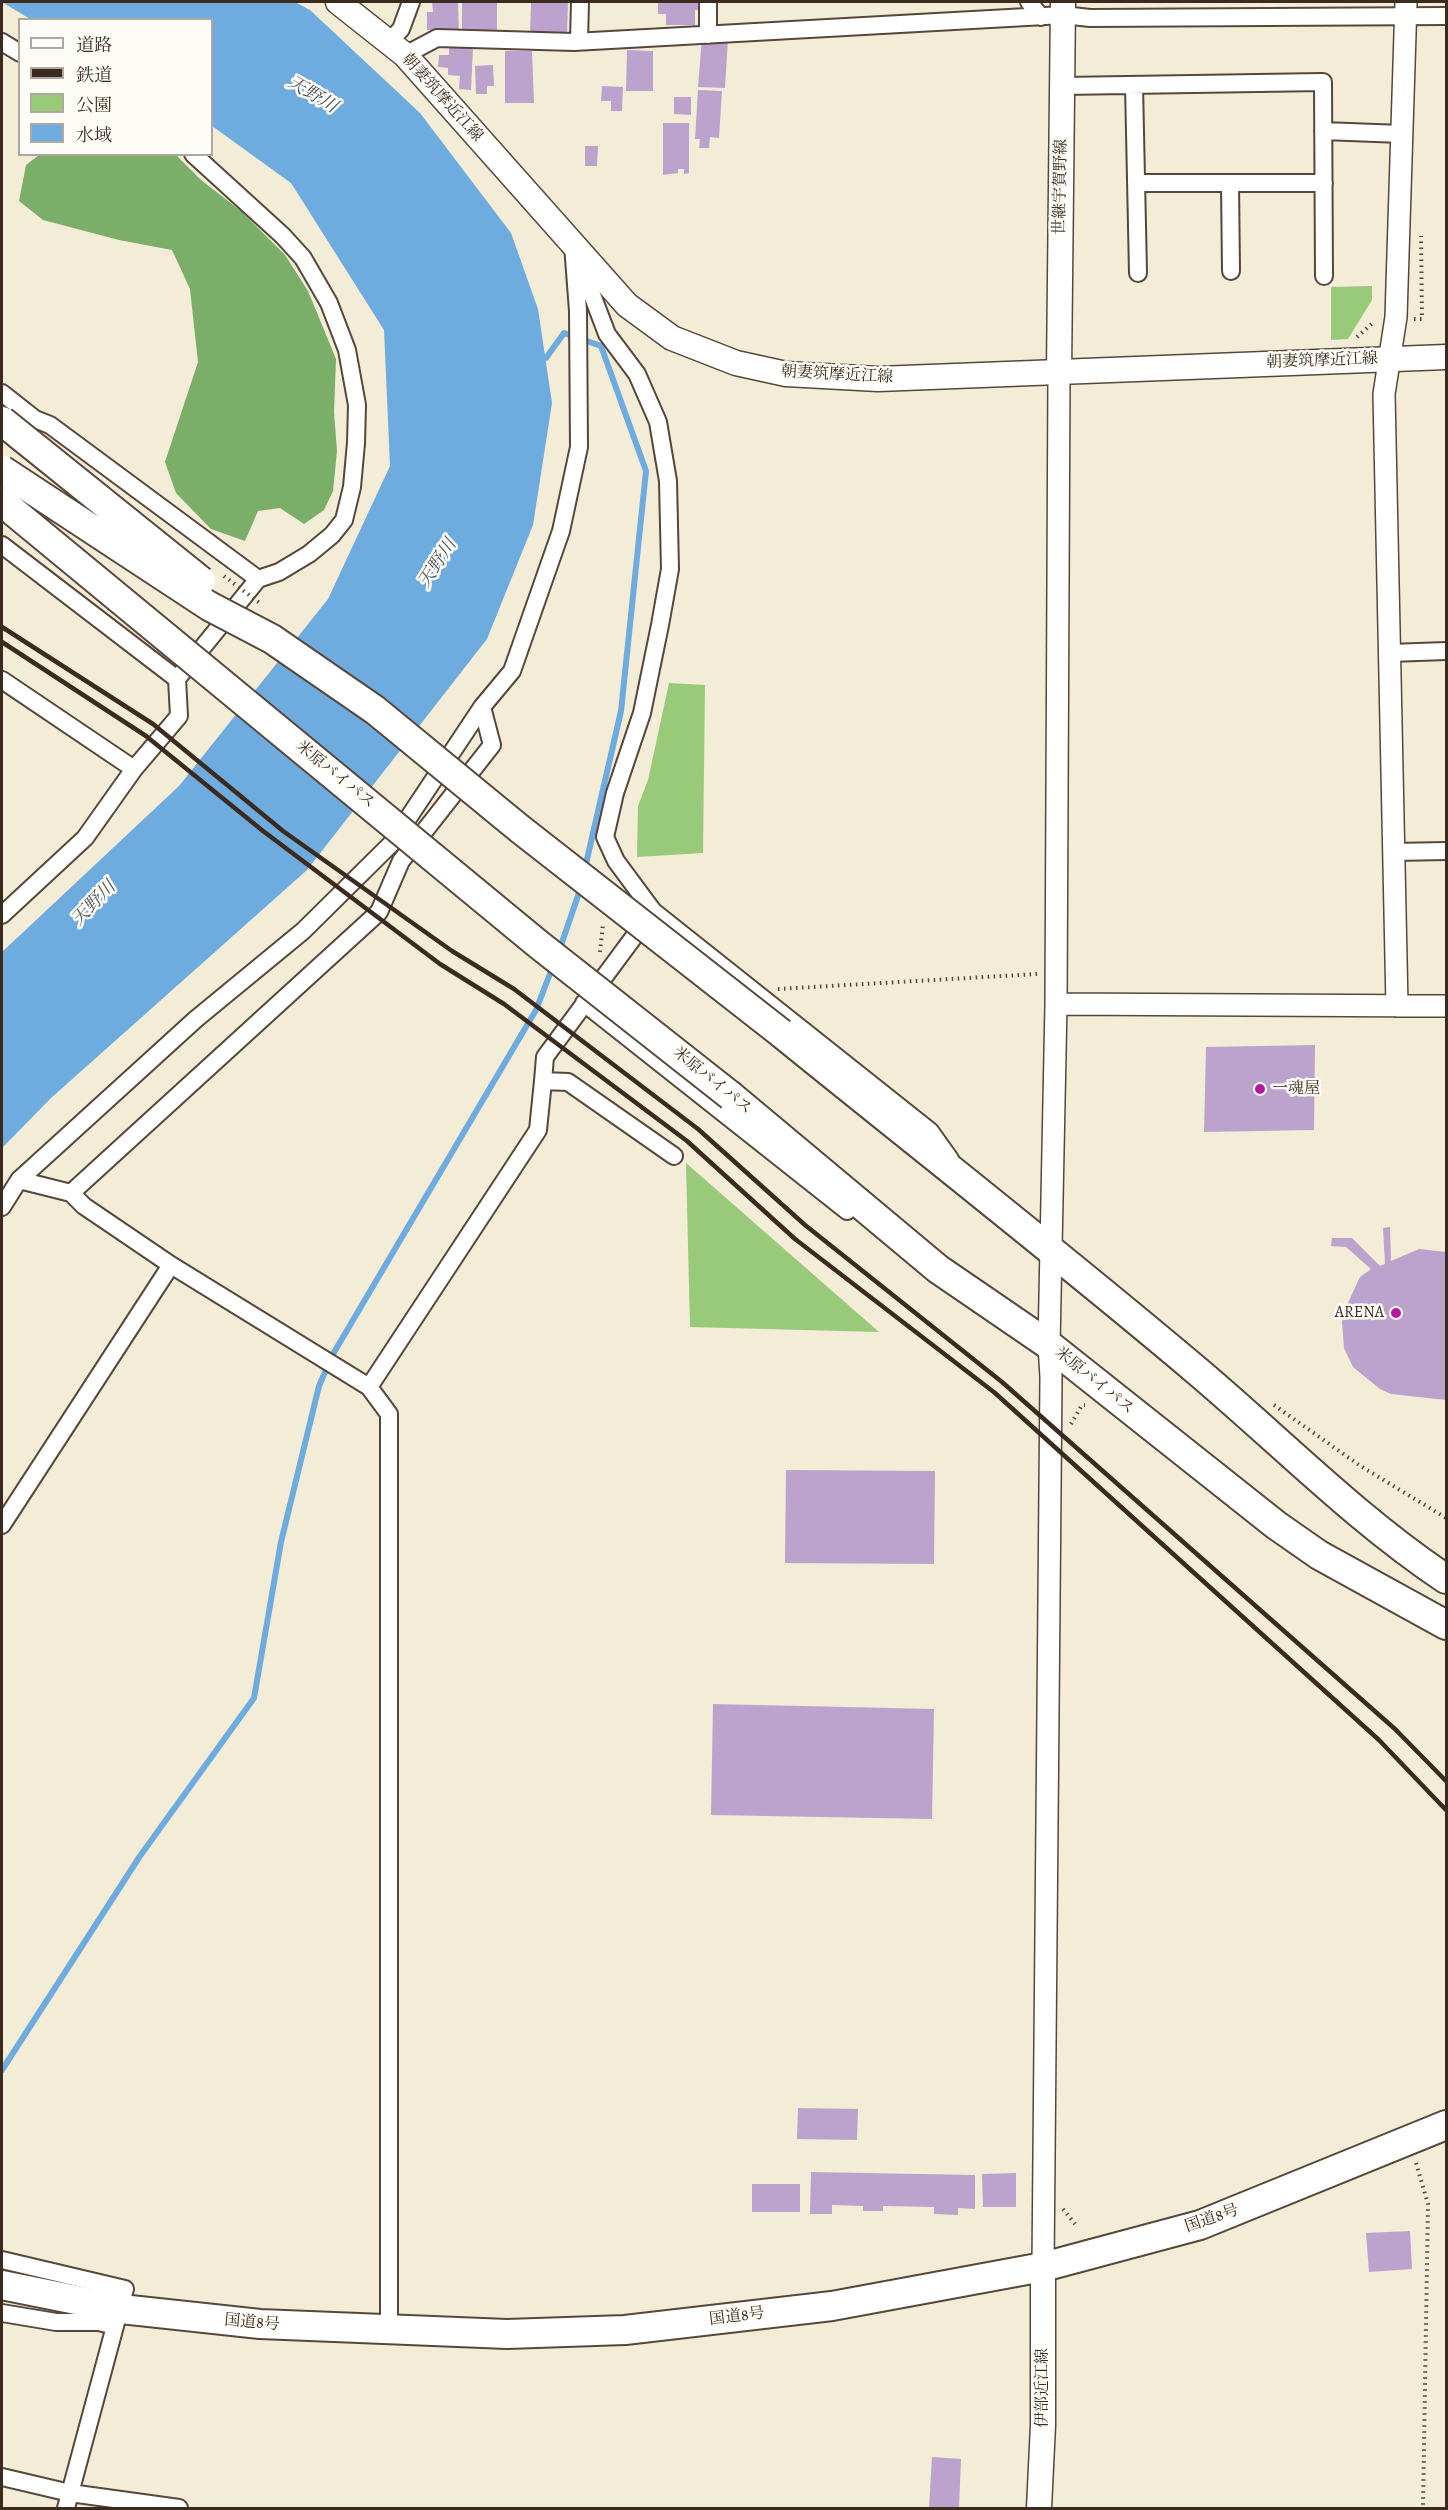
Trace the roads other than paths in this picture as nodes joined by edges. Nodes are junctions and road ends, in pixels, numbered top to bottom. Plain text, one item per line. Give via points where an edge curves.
1 (338, 2) edge
2 (411, 2) edge
3 (580, 2) edge
4 (708, 2) edge
5 (1029, 2) edge
6 (1406, 9) edge
7 (1090, 10) edge
8 (1056, 11) edge
9 (1446, 16) edge
10 (708, 35) junction
11 (579, 41) junction
12 (2, 42) edge
13 (397, 48) junction
14 (18, 52) edge
15 (1134, 85) junction
16 (1062, 86) junction
17 (1323, 131) junction
18 (1402, 134) junction
19 (195, 156) edge
20 (1136, 183) junction
21 (1230, 183) junction
22 (1324, 183) junction
23 (573, 245) junction
24 (1231, 271) dead end
25 (1138, 273) dead end
26 (1324, 276) dead end
27 (1446, 357) edge
28 (1388, 358) junction
29 (1059, 372) junction
30 (2, 393) edge
31 (2, 421) edge
32 (2, 470) edge
33 (2, 502) edge
34 (2, 508) edge
35 (34, 531) junction
36 (2, 545) edge
37 (258, 579) junction
38 (272, 639) junction
39 (1446, 651) edge
40 (1390, 653) junction
41 (2, 680) edge
42 (177, 680) junction
43 (482, 707) junction
44 (134, 769) junction
45 (1446, 851) edge
46 (1394, 852) junction
47 (653, 911) junction
48 (2, 915) edge
49 (584, 1003) junction
50 (1056, 1004) junction
51 (1397, 1006) junction
52 (1446, 1006) edge
53 (543, 1081) junction
54 (674, 1156) dead end
55 (19, 1180) junction
56 (967, 1184) junction
57 (70, 1193) junction
58 (2, 1207) edge
59 (1050, 1248) junction
60 (171, 1265) junction
61 (938, 1269) junction
62 (1049, 1345) junction
63 (369, 1388) junction
64 (2, 1525) edge
65 (1446, 1579) edge
66 (1446, 1625) edge
67 (1446, 2125) edge
68 (2, 2260) edge
69 (1042, 2267) junction
70 (2, 2285) edge
71 (2, 2313) edge
72 (118, 2317) junction
73 (389, 2331) junction
74 (2, 2477) edge
75 (68, 2500) edge
76 (179, 2508) edge
77 (1039, 2508) edge

1 - 13 main road, 朝妻筑摩近江線
2 - 13 street
3 - 11 street
4 - 10 street
5 - 8 street
6 - 7 street
6 - 9 street
6 - 18 street
7 - 8 street
8 - 10 street
8 - 16 main road, 世継宇賀野線
10 - 11 street
11 - 13 street via 437,38
12 - 14 street
13 - 23 main road, 朝妻筑摩近江線
15 - 16 street
15 - 17 street via 1323,82
15 - 20 street
16 - 29 main road, 世継宇賀野線
17 - 18 street
17 - 22 street
18 - 28 street via 1396,317
19 - 37 street via 261,214 303,258 329,303 347,350 357,405 352,487 344,520 309,555
20 - 21 street
20 - 25 street
21 - 22 street
21 - 24 street
22 - 26 street
23 - 29 main road, 朝妻筑摩近江線 via 627,305 672,338 736,363 786,374 878,379
23 - 43 street via 578,311 579,447 561,531 512,671
23 - 47 street via 607,334 637,374 658,422 668,481 670,569 642,713 605,837 616,861
27 - 28 main road, 朝妻筑摩近江線
28 - 29 main road, 朝妻筑摩近江線
28 - 40 street via 1384,394
29 - 50 street
30 - 37 street
31 - 38 highway, bridge
32 - 38 highway, bridge via 209,606
33 - 35 highway, 米原バイパス, bridge
34 - 35 highway, bridge
35 - 61 highway, 米原バイパス, bridge via 538,944 731,1096
36 - 42 street
37 - 42 street
38 - 56 highway, bridge via 375,710
39 - 40 street
40 - 46 street
41 - 44 street
42 - 44 street via 179,716
43 - 55 street via 391,844 303,931 196,1019
43 - 57 street via 492,745 401,861 379,912
44 - 48 street via 85,838
45 - 46 street
46 - 51 street
47 - 49 street
47 - 56 street via 930,1131
49 - 53 street via 545,1057
49 - 61 street via 877,1234
50 - 51 street
50 - 59 street
51 - 52 street
53 - 54 street via 568,1082
53 - 63 street via 538,1130
55 - 57 street
55 - 58 street
56 - 59 highway
57 - 60 street
59 - 62 street
59 - 65 highway via 1247,1413 1374,1526
60 - 63 street
60 - 64 street
61 - 62 highway, 米原バイパス
62 - 66 highway, 米原バイパス via 1276,1525 1319,1555
62 - 69 street
63 - 73 street via 388,1414
67 - 69 highway, 国道8号 via 1200,2225
68 - 72 street via 125,2289
69 - 73 highway, 国道8号 via 832,2306 626,2330 507,2334
69 - 77 main road, 伊部近江線
70 - 72 highway, 国道8号
71 - 72 street via 56,2322 99,2322
72 - 73 highway, 国道8号
72 - 75 street
74 - 75 street
75 - 76 street

